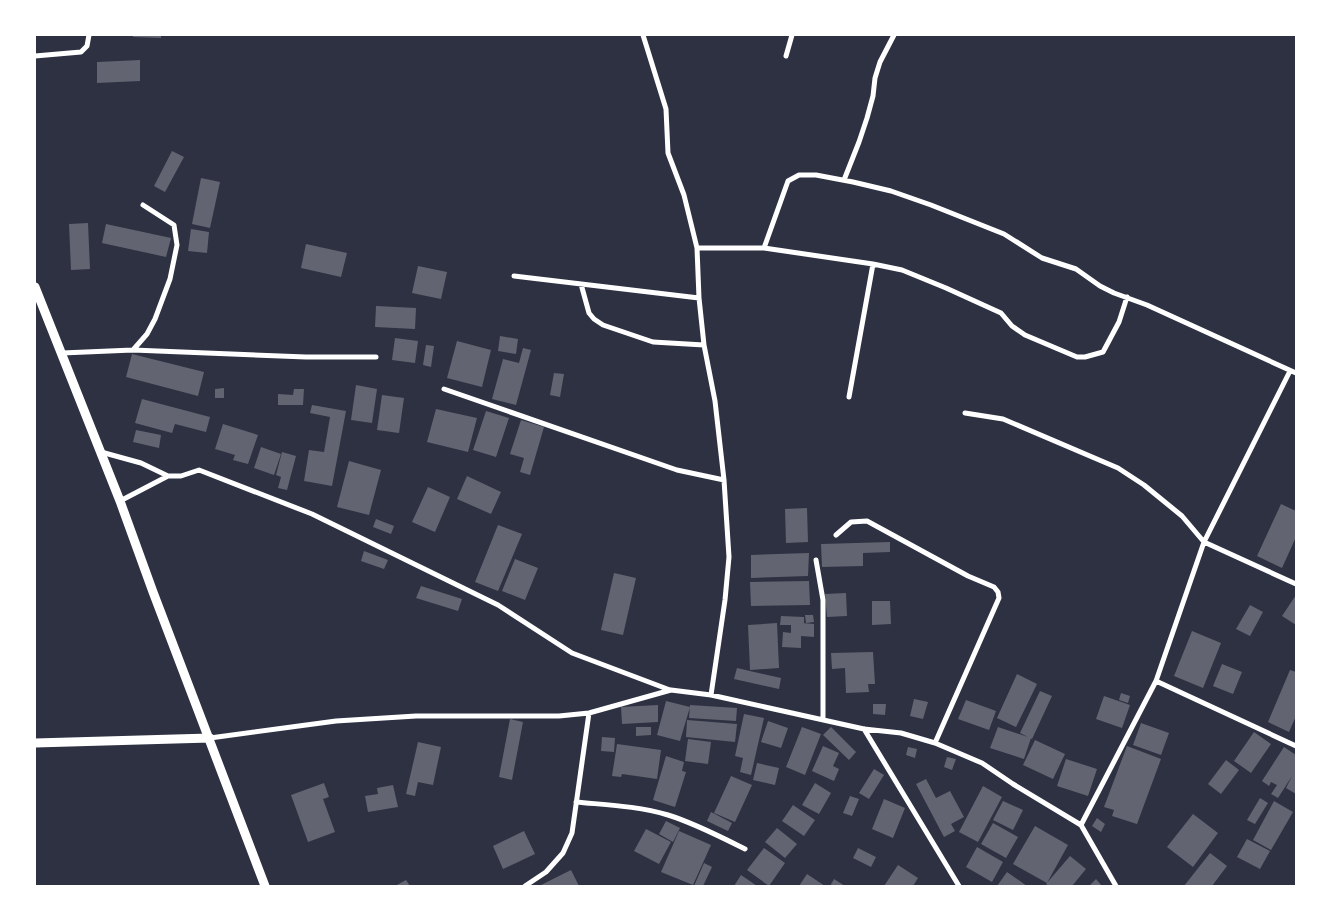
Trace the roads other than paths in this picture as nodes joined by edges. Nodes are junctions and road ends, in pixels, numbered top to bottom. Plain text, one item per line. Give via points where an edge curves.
1 (89, 35) edge
2 (643, 35) edge
3 (792, 35) edge
4 (894, 35) edge
5 (35, 56) edge
6 (786, 56) dead end
7 (844, 180) junction
8 (143, 205) dead end
9 (696, 248) junction
10 (764, 248) junction
11 (873, 264) junction
12 (514, 276) dead end
13 (581, 284) junction
14 (35, 287) edge
15 (699, 298) junction
16 (1126, 298) junction
17 (704, 345) junction
18 (133, 350) junction
19 (62, 353) junction
20 (376, 357) dead end
21 (1293, 372) edge
22 (444, 389) dead end
23 (849, 397) dead end
24 (965, 413) dead end
25 (101, 452) junction
26 (168, 476) junction
27 (724, 480) junction
28 (120, 501) junction
29 (836, 535) dead end
30 (1204, 542) junction
31 (816, 560) dead end
32 (1296, 584) edge
33 (1156, 681) junction
34 (671, 690) junction
35 (711, 694) junction
36 (588, 713) junction
37 (823, 720) junction
38 (864, 729) junction
39 (210, 738) junction
40 (35, 743) edge
41 (935, 744) junction
42 (1296, 746) edge
43 (576, 802) junction
44 (1081, 825) junction
45 (745, 849) dead end
46 (265, 886) edge
47 (525, 886) edge
48 (959, 886) edge
49 (1116, 886) edge

1 - 5 street via 82,52
2 - 9 street via 666,109 668,153 684,195
3 - 6 street
4 - 7 street via 880,62 860,142
7 - 10 street via 799,175 788,181
7 - 16 street via 903,195 1004,234 1042,258 1076,269 1100,286
8 - 18 street via 174,225 177,245 162,303 147,334
9 - 10 street
9 - 15 street
10 - 11 street
11 - 16 street via 902,270 946,288 1000,313 1025,335 1077,357 1103,352 1119,322
11 - 23 street
12 - 13 street
13 - 15 street
13 - 17 street via 589,313 603,325 653,342
14 - 19 main road
15 - 17 street
16 - 21 street
17 - 27 street
18 - 19 street
18 - 20 street
19 - 25 main road
21 - 30 street
22 - 27 street via 677,470
24 - 30 street via 1003,419 1118,468 1182,516
25 - 26 street via 141,463
25 - 28 main road
26 - 28 street
26 - 34 street via 199,470 312,514 498,605 572,653
27 - 35 street via 729,557
28 - 39 main road
29 - 41 street via 851,522 867,521 998,592 999,598
30 - 32 street
30 - 33 street
31 - 37 street via 822,600
33 - 42 street
33 - 44 street
34 - 35 street
34 - 36 street
35 - 37 street
36 - 39 street via 336,721
36 - 43 street
37 - 38 street
38 - 41 street via 901,733
38 - 48 street
39 - 40 main road
39 - 46 main road
41 - 44 street via 982,763
43 - 45 street via 635,807 669,815
43 - 47 street via 572,833 563,853 546,872
44 - 49 street

